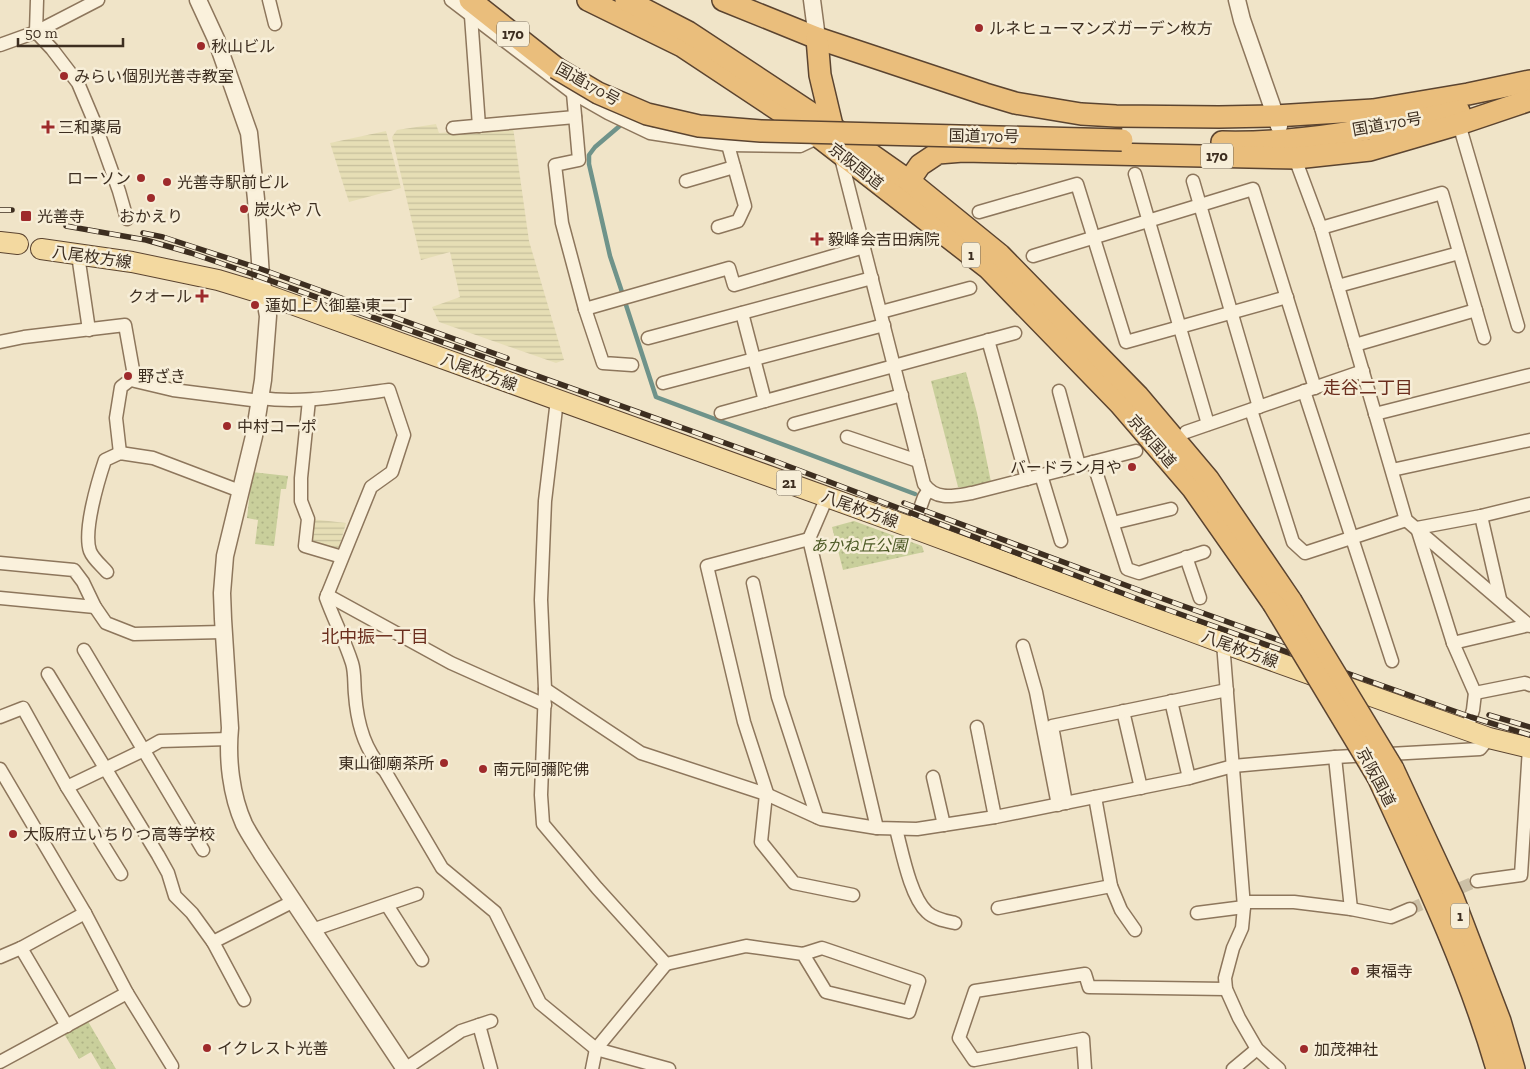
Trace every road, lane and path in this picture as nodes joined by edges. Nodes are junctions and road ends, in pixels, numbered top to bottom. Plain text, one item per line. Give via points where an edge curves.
1 (37, 0) edge
2 (98, 0) edge
3 (198, 0) edge
4 (269, 0) edge
5 (451, 0) edge
6 (588, 0) edge
7 (626, 0) edge
8 (723, 0) edge
9 (812, 0) edge
10 (1237, 0) edge
11 (471, 8) edge
12 (275, 24) dead end
13 (36, 32) junction
14 (818, 44) junction
15 (0, 45) edge
16 (1530, 81) edge
17 (573, 93) junction
18 (1530, 98) edge
19 (574, 117) junction
20 (1451, 119) junction
21 (479, 126) junction
22 (453, 128) dead end
23 (825, 132) junction
24 (1285, 135) junction
25 (728, 145) junction
26 (840, 153) junction
27 (734, 167) junction
28 (1136, 174) dead end
29 (686, 181) dead end
30 (909, 181) junction
31 (1193, 181) dead end
32 (1200, 205) junction
33 (979, 212) dead end
34 (127, 219) dead end
35 (1149, 220) junction
36 (718, 227) dead end
37 (1320, 228) junction
38 (1093, 237) junction
39 (864, 247) junction
40 (41, 249) dead end
41 (1459, 253) junction
42 (78, 255) junction
43 (1033, 256) dead end
44 (872, 278) junction
45 (1338, 286) junction
46 (970, 288) dead end
47 (264, 294) junction
48 (1287, 297) junction
49 (585, 309) junction
50 (1476, 310) junction
51 (881, 312) junction
52 (742, 313) junction
53 (1231, 313) junction
54 (884, 326) junction
55 (1518, 326) dead end
56 (1180, 328) junction
57 (89, 330) junction
58 (1015, 333) dead end
59 (648, 338) dead end
60 (1484, 338) dead end
61 (988, 340) junction
62 (0, 342) edge
63 (1355, 345) junction
64 (754, 359) junction
65 (632, 365) dead end
66 (894, 365) junction
67 (1362, 371) junction
68 (1530, 375) edge
69 (134, 377) junction
70 (663, 383) dead end
71 (1310, 390) junction
72 (1059, 391) dead end
73 (902, 395) junction
74 (256, 399) junction
75 (309, 400) junction
76 (557, 400) junction
77 (765, 400) junction
78 (1255, 408) junction
79 (721, 413) dead end
80 (1375, 414) junction
81 (794, 424) dead end
82 (1208, 424) junction
83 (1186, 432) dead end
84 (847, 437) dead end
85 (1530, 440) edge
86 (1136, 450) dead end
87 (120, 454) junction
88 (918, 461) junction
89 (1094, 462) junction
90 (1079, 465) junction
91 (1392, 470) junction
92 (1041, 476) junction
93 (1027, 479) junction
94 (240, 491) junction
95 (928, 491) junction
96 (827, 497) junction
97 (1530, 504) edge
98 (1171, 509) dead end
99 (1481, 516) junction
100 (1406, 520) junction
101 (1113, 523) junction
102 (913, 528) junction
103 (1417, 528) junction
104 (1352, 538) junction
105 (809, 539) junction
106 (1061, 541) dead end
107 (1204, 552) dead end
108 (342, 557) junction
109 (1186, 557) junction
110 (0, 563) edge
111 (107, 572) dead end
112 (754, 583) dead end
113 (327, 595) junction
114 (0, 598) edge
115 (1200, 598) dead end
116 (1500, 599) junction
117 (1282, 602) junction
118 (95, 607) junction
119 (1529, 625) edge
120 (223, 632) junction
121 (1223, 643) junction
122 (1453, 643) junction
123 (1022, 646) dead end
124 (84, 650) dead end
125 (1392, 661) dead end
126 (48, 674) dead end
127 (1530, 685) edge
128 (545, 689) junction
129 (1227, 690) junction
130 (1475, 693) junction
131 (1171, 701) junction
132 (545, 705) junction
133 (1123, 711) junction
134 (0, 717) edge
135 (977, 727) dead end
136 (1467, 729) junction
137 (1489, 738) junction
138 (229, 739) junction
139 (1529, 748) edge
140 (144, 750) junction
141 (1336, 757) junction
142 (1233, 766) junction
143 (106, 767) junction
144 (0, 769) edge
145 (1385, 773) junction
146 (933, 777) dead end
147 (1189, 778) junction
148 (67, 787) junction
149 (1141, 788) junction
150 (767, 795) junction
151 (1094, 797) junction
152 (1062, 804) junction
153 (817, 817) junction
154 (995, 817) junction
155 (944, 825) junction
156 (877, 828) junction
157 (896, 828) junction
158 (203, 850) dead end
159 (121, 874) dead end
160 (1477, 881) tunnel mouth
161 (1111, 886) junction
162 (418, 894) dead end
163 (853, 895) dead end
164 (294, 901) junction
165 (1244, 904) junction
166 (387, 905) junction
167 (998, 908) dead end
168 (1351, 909) junction
169 (1410, 909) tunnel mouth
170 (85, 913) junction
171 (1197, 913) dead end
172 (955, 923) dead end
173 (312, 930) junction
174 (1135, 930) dead end
175 (213, 942) junction
176 (21, 948) junction
177 (803, 954) junction
178 (0, 957) edge
179 (422, 960) dead end
180 (666, 964) junction
181 (1226, 989) junction
182 (127, 993) junction
183 (244, 1000) dead end
184 (67, 1026) junction
185 (596, 1049) junction
186 (1257, 1049) junction
187 (0, 1062) edge
188 (173, 1068) edge
189 (405, 1069) edge
190 (491, 1069) edge
191 (592, 1069) edge
192 (668, 1069) edge
193 (1085, 1069) edge
194 (1233, 1069) edge
195 (1279, 1069) edge
196 (1497, 1069) edge
197 (1514, 1069) edge

1 - 13 street
2 - 13 street
3 - 47 street via 216,39 249,133
4 - 12 street
5 - 11 street
6 - 23 highway, 京阪国道 / 1 via 682,46
7 - 23 highway, 京阪国道 / 1 via 688,32
8 - 14 highway, 国道170号 / 170
9 - 14 street
10 - 24 street
11 - 17 street
11 - 21 street
11 - 24 highway, 国道170号 / 170, bridge via 556,68 598,93 647,114 699,126 761,131 1242,142
13 - 15 street
13 - 34 street via 78,83
14 - 23 highway
14 - 24 highway, 国道170号 / 170 via 1015,103 1081,114
16 - 24 highway, 国道170号 via 1373,110
17 - 19 street
17 - 25 street via 650,133
18 - 20 highway, 170
19 - 21 street
19 - 49 street via 579,160 555,165 562,223
20 - 24 highway, 国道170号 / 170
20 - 55 street
21 - 22 street
23 - 25 street via 800,146
23 - 26 highway
23 - 30 highway, 京阪国道 / 1
24 - 30 highway, 170 via 938,152 920,165
24 - 37 street
25 - 27 street
26 - 39 street
26 - 117 highway, 京阪国道 / 1 via 988,268 1120,404 1193,489
27 - 29 street
27 - 36 street via 745,206 738,221
28 - 35 street
30 - 117 highway, 京阪国道 / 1 via 1000,255 1138,396 1208,479
31 - 32 street
32 - 35 street
32 - 48 street via 1253,189
32 - 53 street
33 - 38 street via 1077,184
35 - 38 street
35 - 56 street
37 - 41 street via 1442,193
37 - 45 street
38 - 43 street
38 - 56 street via 1126,342
39 - 44 street
39 - 49 street via 734,285 729,268
40 - 42 main road, 八尾枚方線 / 21
41 - 45 street
41 - 50 street
42 - 47 main road, 八尾枚方線 / 21 via 152,266
42 - 57 street
44 - 51 street
44 - 52 street
45 - 63 street
46 - 51 street
47 - 74 street via 268,316 263,380
47 - 76 main road, 八尾枚方線 / 21
48 - 53 street
48 - 71 street
49 - 65 street via 603,363
50 - 60 street
50 - 63 street
51 - 54 street
52 - 59 street
52 - 64 street
53 - 56 street
53 - 78 street
54 - 64 street
54 - 66 street
56 - 82 street
57 - 62 street
57 - 69 street via 125,325
58 - 61 street
61 - 66 street
61 - 93 street
63 - 67 street
64 - 70 street
64 - 77 street
66 - 73 street
66 - 77 street
67 - 71 street
67 - 80 street
68 - 80 street
69 - 74 street via 135,382 153,386
69 - 87 street via 121,387 116,418
71 - 78 street
71 - 104 street
72 - 90 street
73 - 81 street
73 - 88 street
74 - 75 street
74 - 94 street via 249,460
75 - 108 street via 301,478 301,502 308,518 305,546
75 - 108 street via 389,390 404,435 392,472 371,487
76 - 96 main road, 八尾枚方線 / 21
76 - 128 street via 545,501 541,600
77 - 79 street
78 - 82 street
78 - 104 street via 1293,542 1304,553
80 - 91 street
82 - 83 street
84 - 88 street
85 - 91 street
86 - 89 street
87 - 94 street via 153,458
87 - 111 street via 105,460 94,490 88,542 90,554
88 - 95 street
89 - 90 street
89 - 101 street
90 - 92 street
91 - 100 street
92 - 93 street
92 - 106 street
93 - 95 street via 949,497
94 - 120 street via 225,556
95 - 102 street
96 - 102 main road, 八尾枚方線 / 21
96 - 105 street
97 - 99 street
98 - 101 street
99 - 103 street
99 - 116 street
100 - 103 street
100 - 104 street
101 - 109 street via 1127,569 1139,574
102 - 121 main road, 八尾枚方線 / 21
103 - 116 street
103 - 122 street
104 - 125 street
105 - 150 street via 707,566 744,722
105 - 156 street
107 - 109 street
108 - 113 street
109 - 115 street
110 - 118 street via 74,570
112 - 153 street via 778,697
113 - 132 street via 451,663
113 - 185 street via 353,664 357,708 366,746 375,762 385,771 442,868 495,912 540,1003
114 - 118 street
116 - 119 street
117 - 145 highway, 京阪国道 / 1, bridge
118 - 120 street via 106,623 134,634
119 - 122 street
120 - 138 street
121 - 129 street
121 - 136 main road, 八尾枚方線 / 21
122 - 130 street
123 - 152 street
124 - 140 street
126 - 143 street
127 - 130 street via 1526,683
128 - 132 street
128 - 150 street via 641,753
129 - 131 street
129 - 142 street
130 - 136 street
131 - 133 street
131 - 147 street
132 - 180 street via 540,795 543,824
133 - 149 street
133 - 152 street via 1052,726
134 - 148 street via 23,708
135 - 154 street
136 - 137 main road, 八尾枚方線 / 21
137 - 139 main road, 八尾枚方線 / 21
137 - 141 street via 1480,749
138 - 140 street via 160,741
138 - 164 street via 234,799 244,825
139 - 160 street via 1520,875
140 - 143 street
140 - 158 street
141 - 142 street
141 - 168 street
142 - 147 street
142 - 165 street
143 - 148 street
143 - 175 street via 168,873 175,896
144 - 170 street
145 - 196 highway, 京阪国道 / 1 via 1486,1030
145 - 197 highway, 京阪国道 / 1 via 1453,898 1500,1021
146 - 155 street
147 - 149 street
148 - 159 street
149 - 151 street
150 - 153 street
150 - 163 street via 761,842 794,883
151 - 152 street
151 - 161 street
152 - 154 street
153 - 156 street
154 - 155 street
155 - 157 street
156 - 157 street
157 - 172 street via 919,902 928,913
161 - 167 street
161 - 174 street via 1120,910
162 - 166 street
164 - 173 street
164 - 175 street
165 - 168 street via 1294,902
165 - 171 street
165 - 181 street via 1242,928 1232,948 1225,978
166 - 173 street
166 - 179 street
168 - 169 street via 1390,917
170 - 176 street
170 - 182 street
173 - 189 street
175 - 183 street
176 - 178 street
176 - 184 street
177 - 177 street via 822,948 919,981 910,1012 826,992
177 - 180 street via 746,946
180 - 185 street
181 - 186 street
181 - 193 street via 1089,987 1085,974 975,991 959,1038 974,1060 1083,1039
182 - 184 street
182 - 188 street
184 - 187 street
185 - 191 street
185 - 192 street
186 - 194 street
186 - 195 street
189 - 190 street via 461,1031 485,1023

